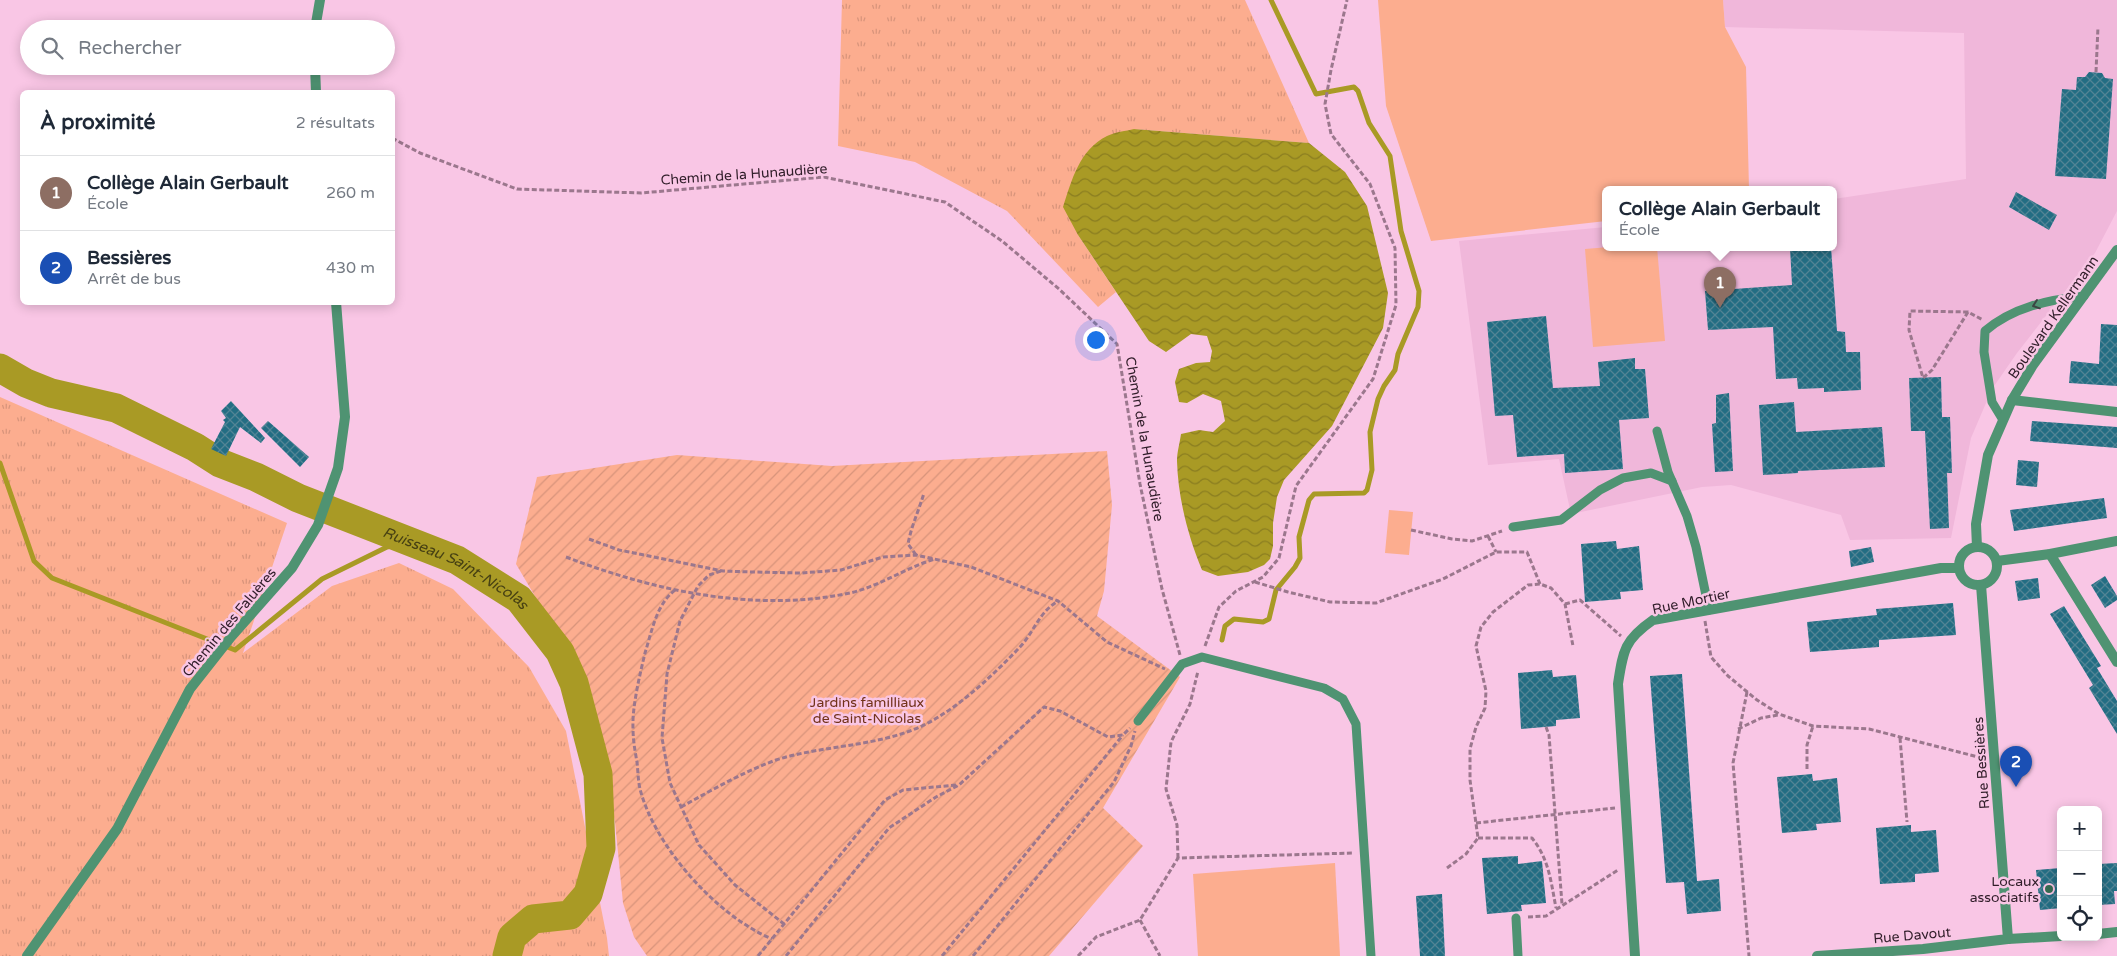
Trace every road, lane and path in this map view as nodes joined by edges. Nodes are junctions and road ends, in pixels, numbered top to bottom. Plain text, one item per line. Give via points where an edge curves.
1 (320, 0) edge
2 (1347, 0) edge
3 (317, 20) edge
4 (2098, 27) dead end
5 (2096, 72) dead end
6 (315, 75) edge
7 (316, 90) edge
8 (395, 140) edge
9 (2117, 250) edge
10 (2084, 296) junction
11 (336, 305) edge
12 (1968, 312) junction
13 (1992, 325) junction
14 (2012, 400) junction
15 (2117, 412) edge
16 (2003, 420) junction
17 (1657, 431) dead end
18 (1672, 482) junction
19 (924, 493) dead end
20 (1513, 527) joint
21 (1411, 530) dead end
22 (1488, 536) junction
23 (589, 539) dead end
24 (2117, 541) edge
25 (1977, 547) junction
26 (1496, 552) junction
27 (916, 554) junction
28 (2050, 554) junction
29 (566, 557) dead end
30 (935, 559) junction
31 (1997, 561) junction
32 (1959, 568) junction
33 (723, 571) junction
34 (1255, 581) junction
35 (1540, 584) junction
36 (1981, 585) junction
37 (675, 590) junction
38 (694, 594) junction
39 (1058, 601) junction
40 (1565, 604) junction
41 (1706, 610) junction
42 (1629, 643) junction
43 (1574, 646) dead end
44 (1202, 658) junction
45 (2117, 662) edge
46 (1182, 664) junction
47 (1175, 673) junction
48 (1747, 692) junction
49 (1778, 714) junction
50 (1138, 721) junction
51 (1813, 726) junction
52 (1546, 727) dead end
53 (1738, 729) junction
54 (1123, 735) junction
55 (1900, 738) junction
56 (1994, 761) junction
57 (1807, 769) dead end
58 (959, 785) junction
59 (681, 807) junction
60 (1626, 807) junction
61 (1556, 814) junction
62 (1907, 822) dead end
63 (1476, 823) junction
64 (1478, 838) junction
65 (1364, 852) junction
66 (1178, 858) junction
67 (1629, 863) junction
68 (1447, 868) dead end
69 (1562, 904) junction
70 (1556, 908) junction
71 (1516, 918) joint
72 (1140, 920) junction
73 (784, 924) junction
74 (2117, 932) edge
75 (2102, 934) edge
76 (2057, 936) edge
77 (772, 939) junction
78 (2008, 939) junction
79 (1924, 952) edge
80 (27, 956) edge
81 (758, 956) edge
82 (786, 956) edge
83 (942, 956) edge
84 (973, 956) edge
85 (1078, 956) edge
86 (1160, 956) edge
87 (1371, 956) edge
88 (1518, 956) edge
89 (1635, 956) edge
90 (1749, 956) edge
91 (1817, 956) edge

1 - 3 street
2 - 34 path via 1326,104 1331,134 1370,184 1395,248 1396,305 1373,379 1296,486 1278,558 1263,577
4 - 5 path
6 - 7 street
8 - 46 path, Chemin de la Hunaudière via 420,153 517,189 642,193 824,177 945,202 1009,247 1116,344 1140,484 1162,590
9 - 10 street, Boulevard Kellermann
10 -> 13 lane via 2049,300
10 - 14 street, Boulevard Kellermann via 2033,365
11 - 80 street, Chemin des Faluères via 345,417 338,468 318,525 292,568 190,689 117,828
12 - 12 path via 1932,370 1923,378 1908,330 1910,311
12 - 13 path
13 - 16 lane via 1985,331 1984,352 1992,402
14 - 15 street, Boulevard Kellermann
14 - 16 street, Boulevard Kellermann
16 - 25 street, Boulevard Kellermann via 1988,455 1976,524
17 - 18 lane
18 - 20 lane via 1652,473 1623,478 1600,490 1561,520
18 - 41 lane via 1696,547
19 - 27 path via 908,544
20 - 22 path
21 - 22 path via 1462,541
22 - 26 path
23 - 33 path via 619,550
24 - 28 street
25 - 31 street via 1989,550
25 - 32 street via 1962,556
26 - 34 path via 1443,579 1376,603 1330,602
26 - 35 path via 1527,552
27 - 30 path
27 - 33 path via 883,557 841,570 801,573
28 - 31 street
28 - 45 street
29 - 37 path via 613,575
30 - 38 path via 851,592 798,601
30 - 39 path via 971,567
31 - 36 street via 1992,580
32 - 36 street via 1964,579
32 - 41 street, Rue Mortier via 1941,568
33 - 38 path via 709,575
34 - 44 path via 1236,591 1219,607
35 - 40 path via 1551,588
35 - 63 path via 1528,585 1493,612 1481,627 1476,646 1486,691 1485,708 1470,749 1470,780
36 - 56 street, Rue Bessières
37 - 38 path
37 - 77 path via 664,598 640,671 632,727 640,788 654,825 685,870 711,899 757,933
38 - 59 path via 680,620 667,674 662,738 670,783
39 - 47 path via 1108,642
39 - 59 path via 1039,618 1021,645 984,682 939,717 911,730 871,742 776,760 727,781
40 - 42 path via 1580,600
40 - 43 path
41 - 42 street, Rue Mortier via 1653,620 1637,631
41 - 48 path via 1712,657
42 - 60 street, Rue Mortier via 1622,654 1618,684
44 - 46 lane
44 - 65 lane via 1324,688 1343,699 1356,724
44 - 66 path via 1190,704 1171,742 1166,789 1177,825
46 - 47 lane
47 - 50 lane
48 - 49 path
48 - 53 path
49 - 51 path
49 - 53 path
50 - 54 path
50 - 84 path via 1131,746 1114,782
51 - 55 path via 1869,729
51 - 57 path via 1807,744
52 - 61 path via 1550,735
53 - 90 path via 1733,763
54 - 58 path via 1108,737 1060,711 1044,707
54 - 83 path
55 - 56 path
55 - 62 path
56 - 78 street, Rue Bessières
58 - 73 path via 903,790 885,800
58 - 82 path via 889,828
59 - 73 path via 699,845 735,885
60 - 61 path
60 - 67 street, Rue Mortier
61 - 63 path
61 - 69 path
63 - 64 path
64 - 68 path via 1466,854
64 - 70 path via 1532,838 1549,869
65 - 66 path
65 - 87 lane
66 - 72 path
67 - 69 path
67 - 89 street, Rue Mortier
69 - 70 path
70 - 71 path via 1546,916
71 - 88 lane
72 - 85 path via 1096,938
72 - 86 path
73 - 77 path
74 - 75 street
76 - 78 street, Rue Davout
77 - 81 path
78 - 79 street, Rue Davout
79 - 91 street, Rue Davout

